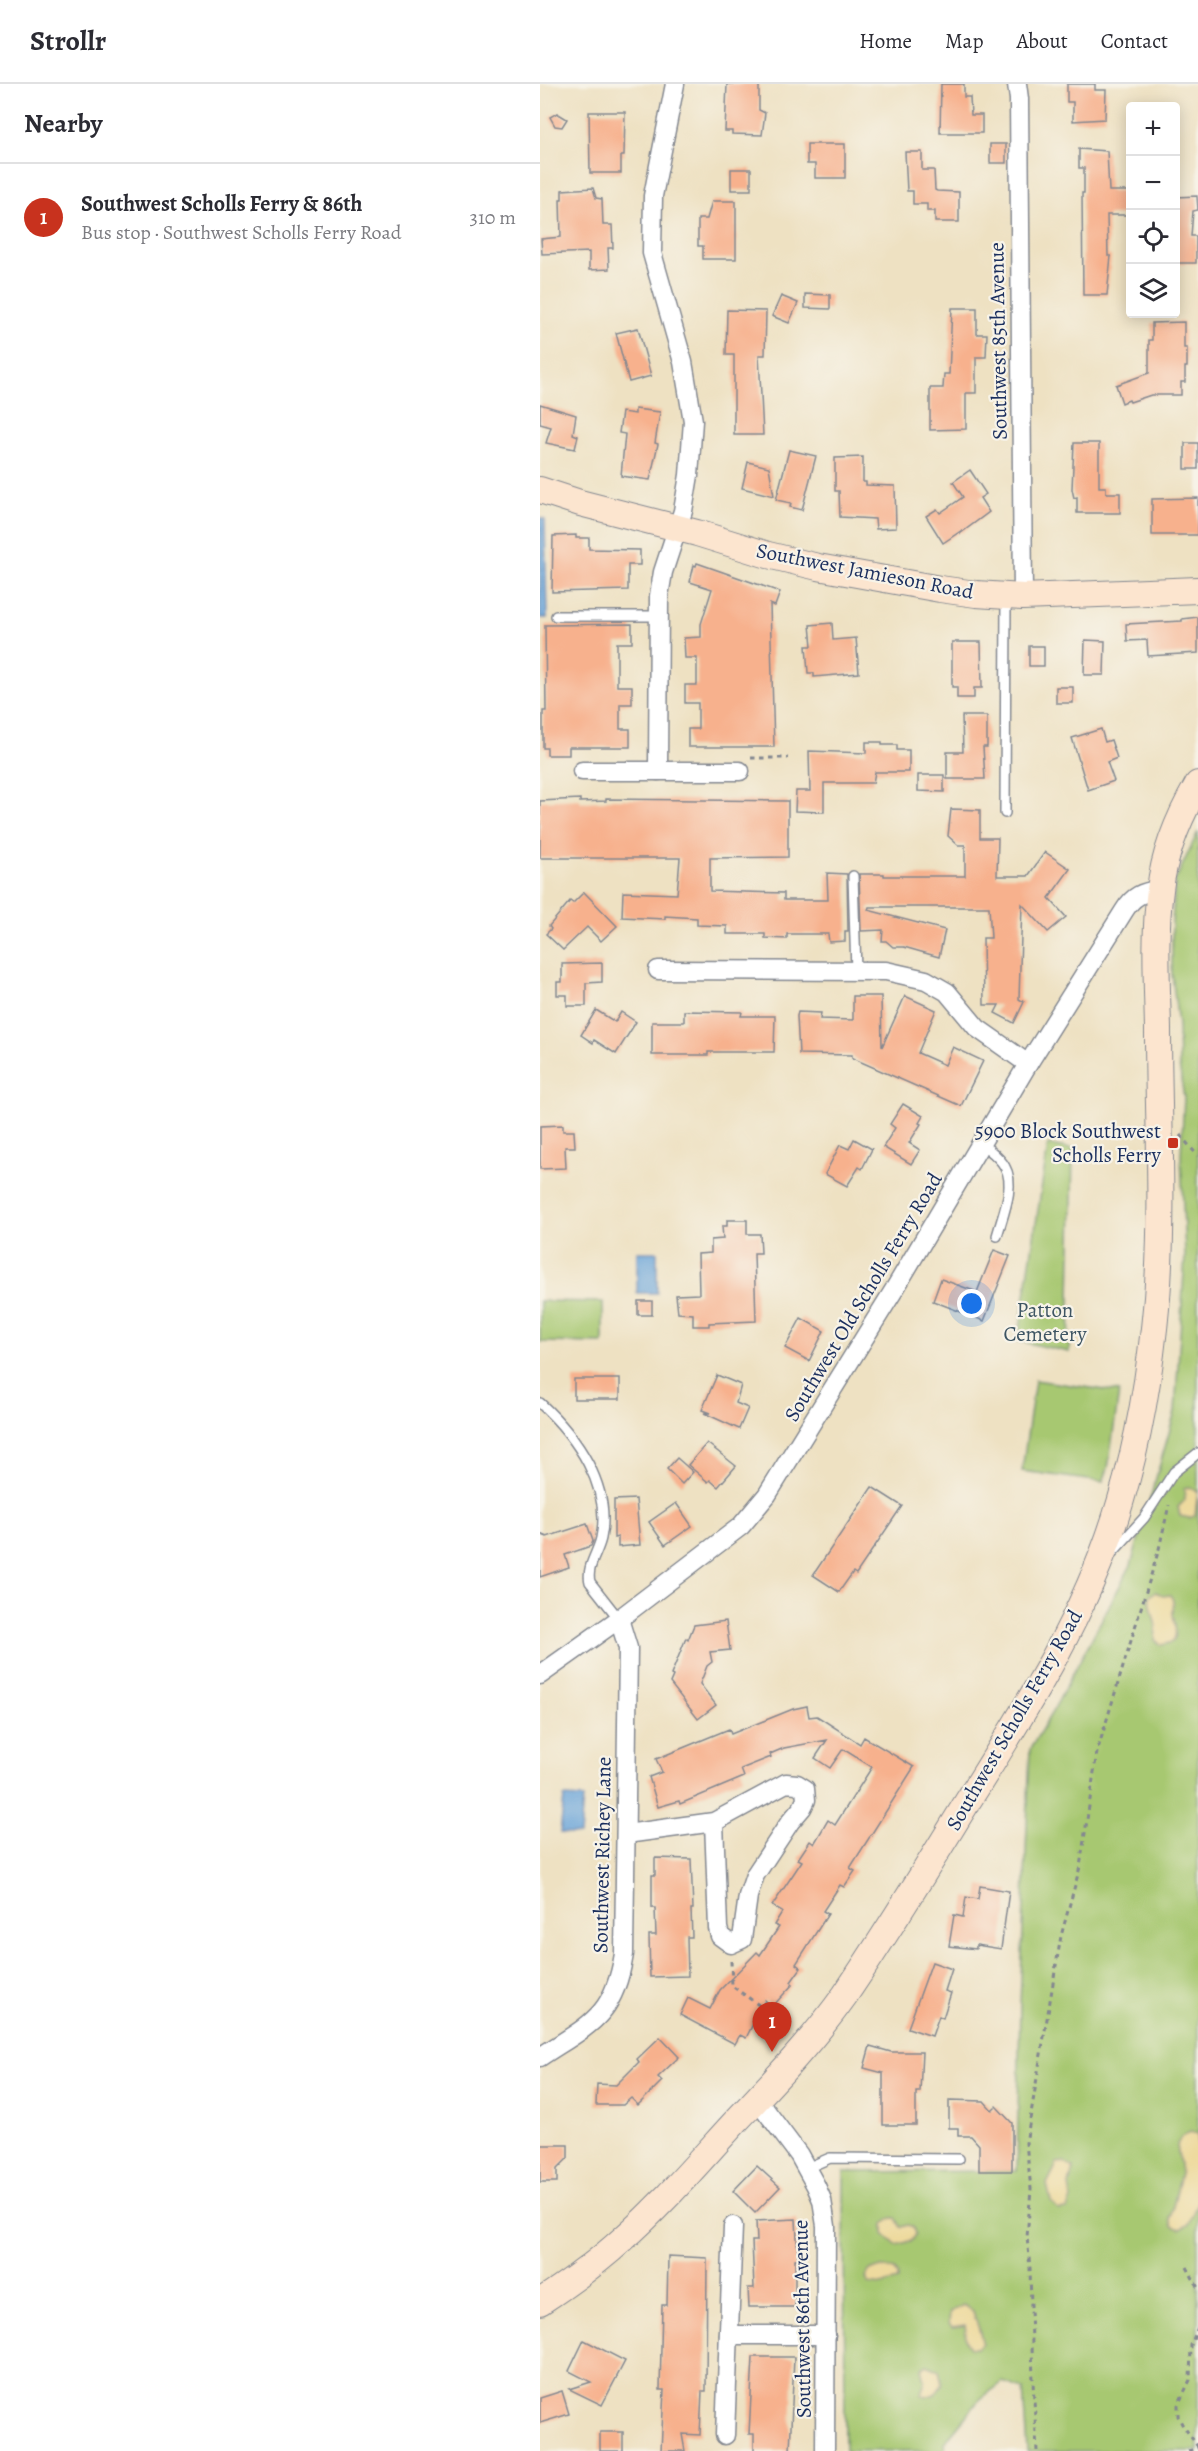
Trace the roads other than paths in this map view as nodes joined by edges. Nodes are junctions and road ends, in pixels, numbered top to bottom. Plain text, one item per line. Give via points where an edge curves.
1 (675, 84) edge
2 (1017, 84) edge
3 (540, 490) edge
4 (678, 527) junction
5 (1198, 590) edge
6 (1014, 597) junction
7 (556, 616) dead end
8 (659, 616) junction
9 (745, 764) road end
10 (582, 771) dead end
11 (658, 771) junction
12 (1198, 784) edge
13 (1005, 813) dead end
14 (853, 876) dead end
15 (1159, 890) junction
16 (658, 970) dead end
17 (856, 970) junction
18 (1029, 1064) junction
19 (981, 1143) junction
20 (997, 1236) dead end
21 (540, 1403) edge
22 (1198, 1454) edge
23 (1095, 1571) junction
24 (619, 1619) junction
25 (540, 1675) edge
26 (714, 1822) junction
27 (626, 1834) junction
28 (540, 2057) edge
29 (757, 2099) junction
30 (958, 2159) dead end
31 (807, 2168) junction
32 (733, 2226) dead end
33 (540, 2302) edge
34 (729, 2335) junction
35 (826, 2335) junction
36 (725, 2435) dead end
37 (825, 2451) edge

1 - 4 street via 653,196 652,253 684,362 693,421 689,475
2 - 6 street, Southwest 85th Avenue
3 - 4 main road, Southwest Jamieson Road
4 - 6 main road, Southwest Jamieson Road via 818,567 940,589
4 - 8 street via 663,572
5 - 6 main road, Southwest Jamieson Road
6 - 13 lane
7 - 8 lane
8 - 11 street
9 - 11 street
10 - 11 street
12 - 15 main road, Southwest Scholls Ferry Road via 1170,844
14 - 17 lane
15 - 18 street, Southwest Old Scholls Ferry Road via 1145,891 1130,901
15 - 23 main road, Southwest Scholls Ferry Road via 1157,1295 1146,1392 1120,1503
16 - 17 street
17 - 18 street via 886,970 926,980 947,992 977,1028
18 - 19 street, Southwest Old Scholls Ferry Road
19 - 20 lane via 1005,1167 1008,1176 1008,1193
19 - 24 street, Southwest Old Scholls Ferry Road via 767,1495 741,1526
21 - 24 lane via 585,1456 597,1486 603,1513 601,1538 589,1576
22 - 23 lane via 1174,1472 1144,1518
23 - 29 main road, Southwest Scholls Ferry Road via 1050,1665 845,1995
24 - 25 street, Southwest Old Scholls Ferry Road
24 - 27 street, Southwest Richey Lane via 628,1648
26 - 26 street via 718,1928 720,1936 731,1944 742,1939 755,1875 802,1808 805,1789 786,1783
26 - 27 street
27 - 28 street, Southwest Richey Lane via 624,1954 617,1989 596,2019
29 - 31 street, Southwest 86th Avenue
29 - 33 main road, Southwest Scholls Ferry Road via 624,2239
30 - 31 lane via 830,2158
31 - 35 street, Southwest 86th Avenue via 822,2200 826,2226
32 - 34 street
34 - 35 street
34 - 36 street
35 - 37 street, Southwest 86th Avenue

